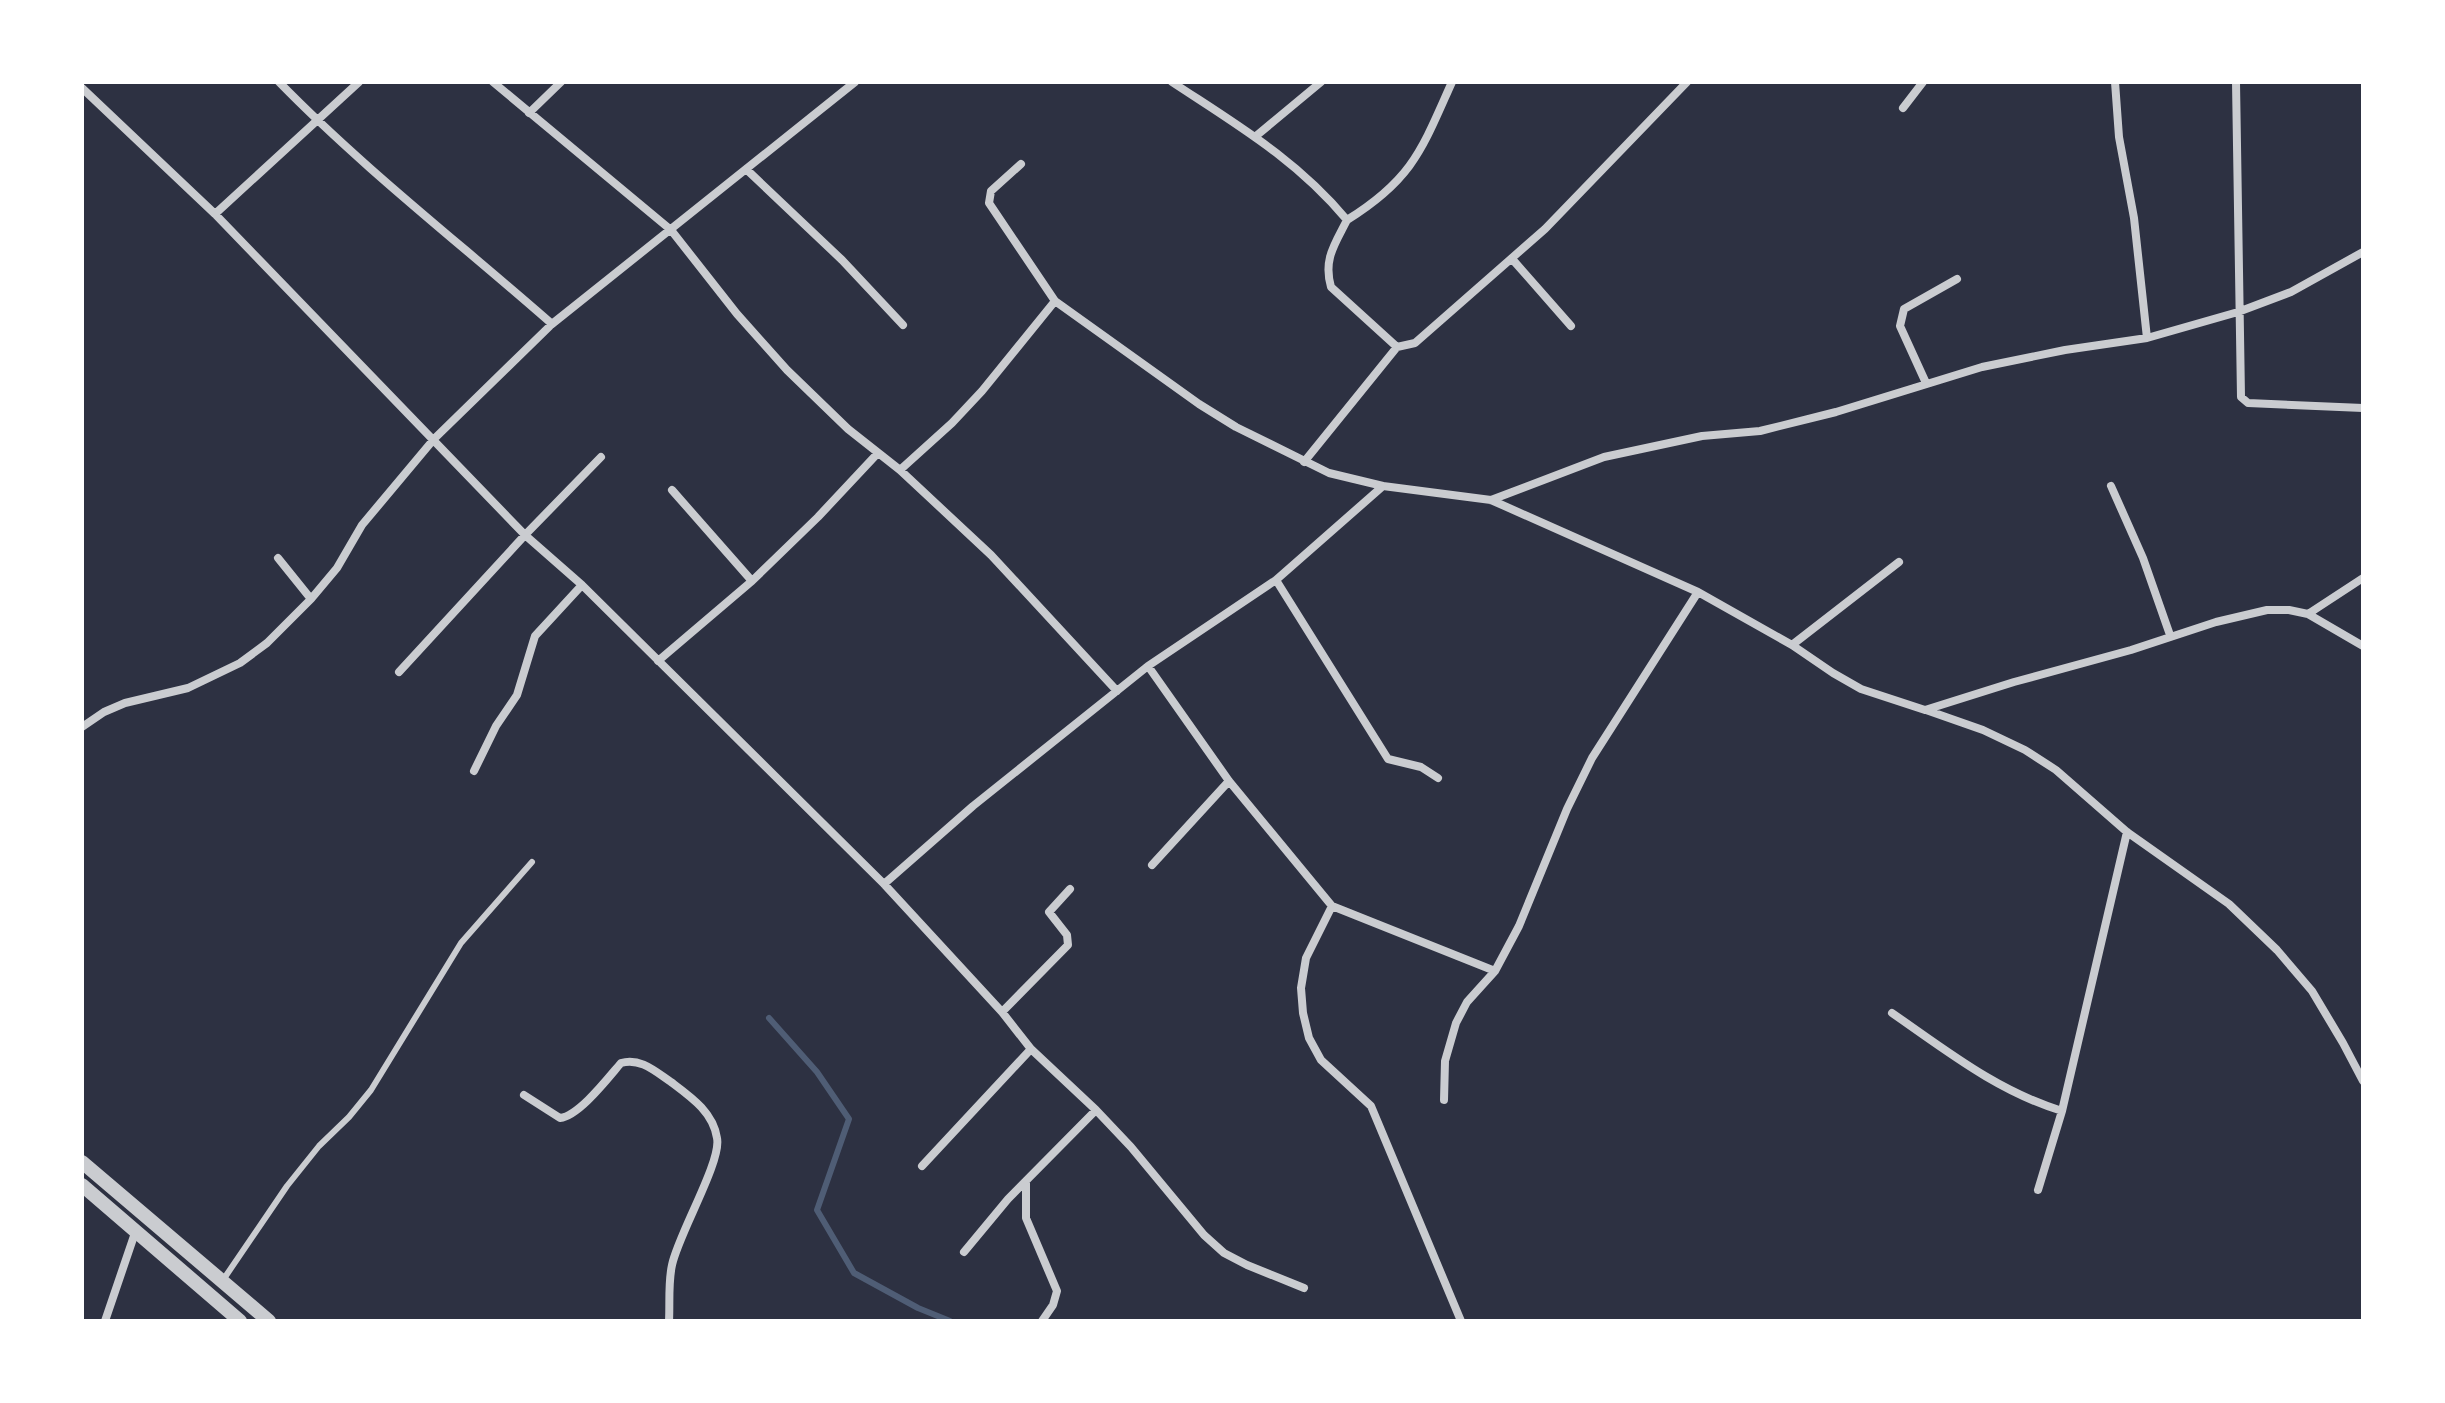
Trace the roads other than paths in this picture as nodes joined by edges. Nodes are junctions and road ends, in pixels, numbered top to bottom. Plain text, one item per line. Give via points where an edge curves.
1 (279, 82) edge
2 (359, 82) edge
3 (493, 82) edge
4 (561, 82) edge
5 (855, 82) edge
6 (1172, 82) edge
7 (1321, 82) edge
8 (1452, 82) edge
9 (1687, 82) edge
10 (1923, 82) edge
11 (2115, 82) edge
12 (2236, 82) edge
13 (82, 88) edge
14 (1903, 108) dead end
15 (529, 113) junction
16 (318, 121) junction
17 (1256, 136) junction
18 (1021, 164) dead end
19 (746, 169) junction
20 (215, 214) junction
21 (1347, 220) junction
22 (671, 230) junction
23 (2363, 252) edge
24 (1513, 260) junction
25 (1957, 279) dead end
26 (1055, 301) junction
27 (2238, 312) junction
28 (552, 324) junction
29 (903, 325) dead end
30 (1571, 326) dead end
31 (2147, 338) junction
32 (1397, 347) junction
33 (1926, 383) junction
34 (2363, 408) edge
35 (434, 439) junction
36 (877, 454) junction
37 (601, 457) dead end
38 (1304, 462) junction
39 (900, 470) junction
40 (1383, 486) junction
41 (2111, 486) dead end
42 (672, 490) dead end
43 (1491, 500) junction
44 (525, 535) junction
45 (278, 558) dead end
46 (1899, 562) dead end
47 (2363, 578) edge
48 (1276, 580) junction
49 (752, 581) junction
50 (582, 585) junction
51 (1698, 592) junction
52 (311, 599) junction
53 (2308, 614) junction
54 (2170, 635) junction
55 (1792, 645) junction
56 (2363, 646) edge
57 (658, 661) junction
58 (1148, 666) junction
59 (399, 672) dead end
60 (1117, 691) junction
61 (1925, 710) junction
62 (82, 727) edge
63 (474, 771) dead end
64 (1438, 778) dead end
65 (1229, 781) junction
66 (2127, 832) junction
67 (532, 862) dead end
68 (1152, 865) dead end
69 (884, 884) junction
70 (1070, 889) dead end
71 (1332, 906) junction
72 (1495, 971) junction
73 (1002, 1012) junction
74 (1892, 1013) dead end
75 (1031, 1049) junction
76 (2363, 1081) edge
77 (524, 1095) dead end
78 (1444, 1100) dead end
79 (1096, 1110) junction
80 (2062, 1111) junction
81 (82, 1162) edge
82 (922, 1166) dead end
83 (1026, 1181) junction
84 (82, 1185) edge
85 (2038, 1190) dead end
86 (136, 1229) junction
87 (964, 1252) dead end
88 (223, 1280) junction
89 (1304, 1288) dead end
90 (105, 1321) edge
91 (240, 1321) edge
92 (269, 1321) edge
93 (669, 1321) edge
94 (1042, 1321) edge
95 (1461, 1321) edge

1 - 16 street
2 - 16 street
3 - 15 street
4 - 15 street
5 - 19 street
6 - 17 street
7 - 17 street
8 - 21 street via 1409,170
9 - 24 street
10 - 14 street
11 - 31 street
12 - 27 street
13 - 20 street
15 - 22 street
16 - 20 street
16 - 28 street
17 - 21 street via 1301,170
18 - 26 street via 991,191 989,203
19 - 22 street
19 - 29 street
20 - 35 street
21 - 32 street via 1327,260 1331,287
22 - 28 street
22 - 36 street via 787,370
23 - 27 street via 2291,292
24 - 30 street
24 - 32 street via 1415,343
25 - 33 street via 1904,309 1900,326
26 - 38 street via 1199,404
26 - 39 street via 982,391
27 - 31 street
27 - 34 street via 2243,400
28 - 35 street
31 - 33 street via 2009,361
32 - 38 street
33 - 43 street via 1760,431 1702,436 1604,457
35 - 44 street
35 - 52 street via 362,525
36 - 39 street
36 - 49 street
37 - 44 street
38 - 40 street
39 - 60 street via 991,555
40 - 43 street
40 - 48 street
41 - 54 street
42 - 49 street
43 - 51 street
44 - 50 street
44 - 59 street
45 - 52 street
46 - 55 street
47 - 53 street
48 - 58 street
48 - 64 street via 1388,759 1421,767
49 - 57 street
50 - 57 street
50 - 63 street via 535,636 517,695
51 - 55 street
51 - 72 street via 1592,758
52 - 62 street via 240,663 188,688 125,703
53 - 54 street via 2267,610
53 - 56 street
54 - 61 street
55 - 61 street via 1861,689
57 - 69 street
58 - 60 street
58 - 65 street
60 - 69 street
61 - 66 street via 2025,750
65 - 68 street
65 - 71 street
66 - 76 street via 2229,904 2277,950 2312,991
66 - 80 street
67 - 88 lane via 461,943 371,1090 287,1186
69 - 73 street
70 - 73 street via 1049,912 1067,935 1068,945
71 - 72 street
71 - 95 street via 1306,958 1301,988 1309,1038 1321,1060 1371,1106
72 - 78 street via 1456,1023 1445,1061
73 - 75 street
74 - 80 street via 1964,1065
75 - 79 street
75 - 82 street
77 - 93 street via 565,1118 629,1061 651,1068 706,1112 718,1147 671,1267
79 - 83 street
79 - 89 street via 1224,1253
80 - 85 street
81 - 88 street
83 - 87 street
83 - 94 street via 1026,1218 1057,1291
84 - 86 street
86 - 90 street
86 - 91 street
88 - 92 street

